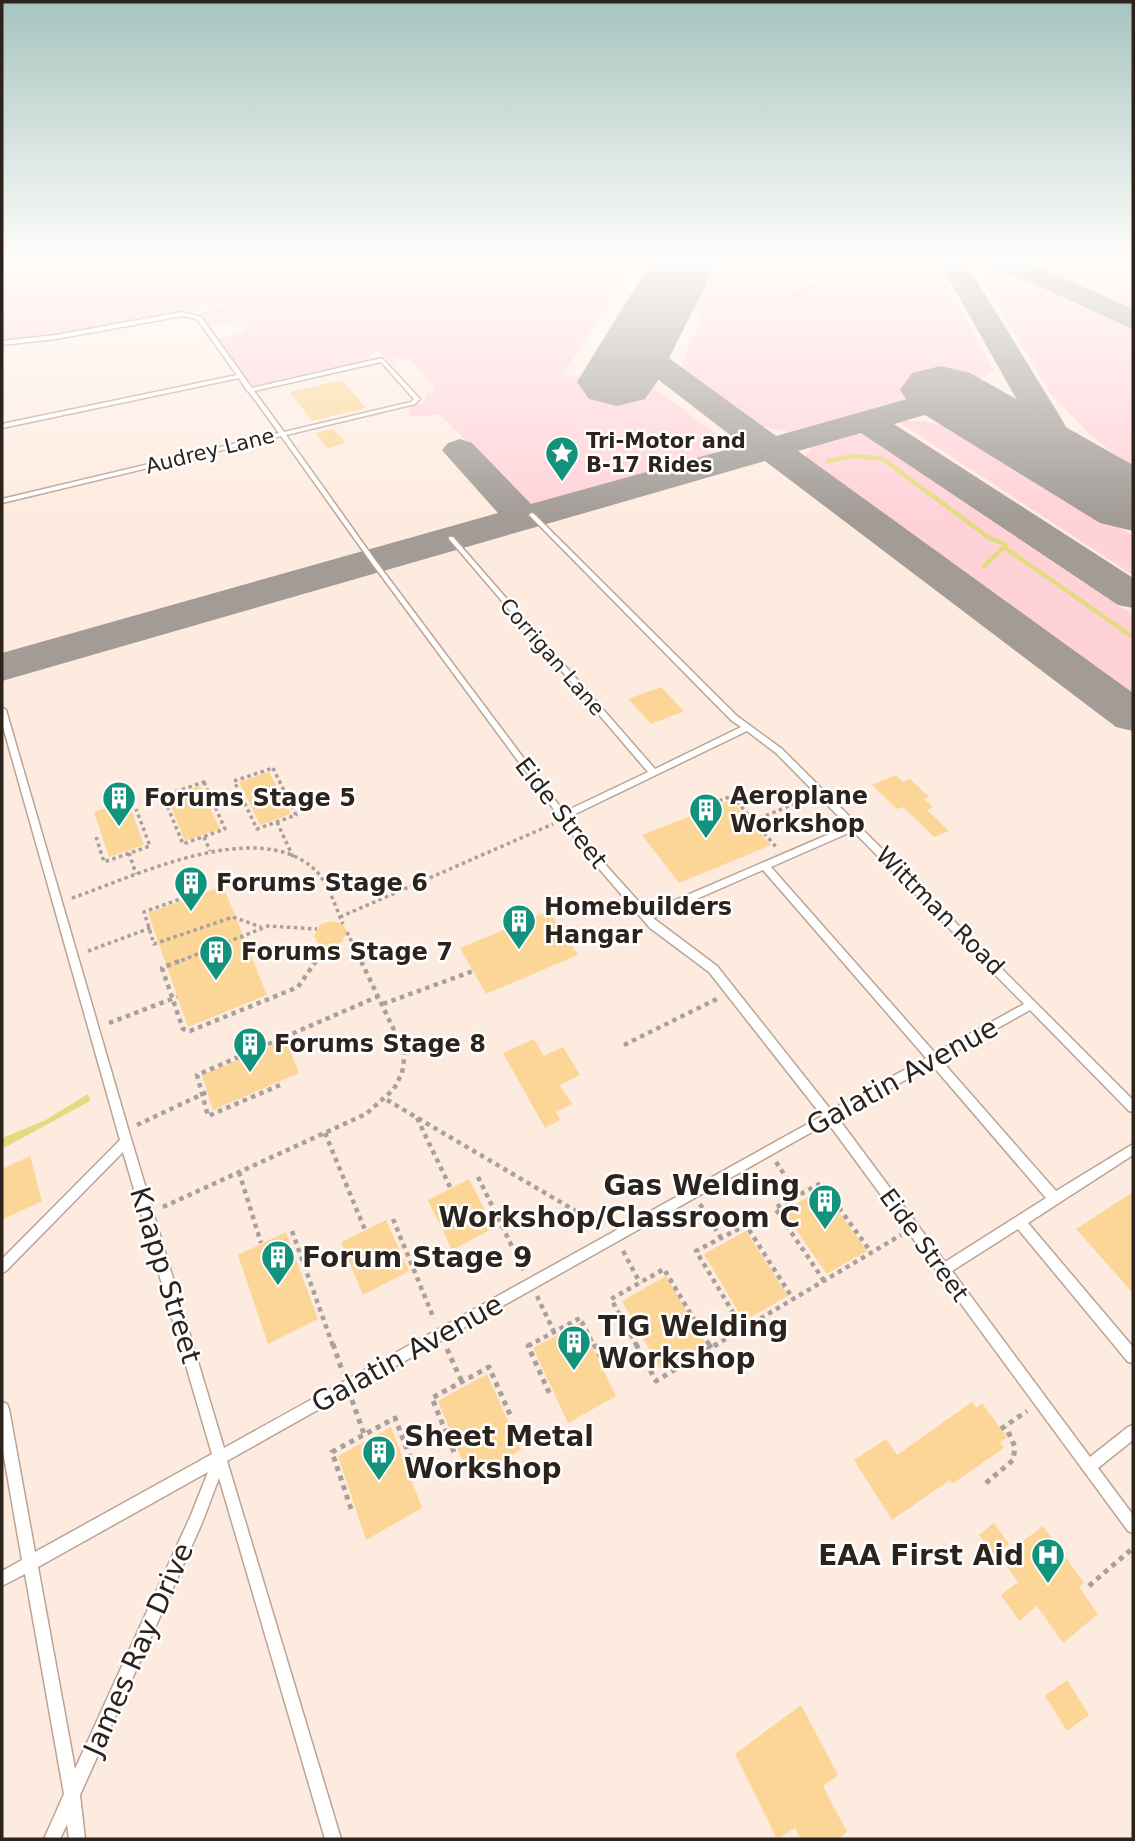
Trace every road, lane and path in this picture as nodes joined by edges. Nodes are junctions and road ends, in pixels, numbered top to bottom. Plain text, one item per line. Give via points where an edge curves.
1 (218, 346) edge
2 (239, 376) junction
3 (249, 390) junction
4 (2, 425) edge
5 (281, 434) junction
6 (2, 501) edge
7 (532, 515) dead end
8 (451, 538) dead end
9 (2, 710) edge
10 (746, 729) junction
11 (654, 774) junction
12 (821, 793) junction
13 (706, 806) dead end
14 (136, 809) dead end
15 (563, 816) junction
16 (753, 821) junction
17 (277, 822) junction
18 (855, 827) junction
19 (96, 836) dead end
20 (204, 837) junction
21 (210, 851) junction
22 (129, 853) junction
23 (293, 857) junction
24 (784, 857) junction
25 (764, 865) junction
26 (136, 875) junction
27 (205, 890) dead end
28 (57, 904) junction
29 (340, 917) junction
30 (646, 917) junction
31 (343, 924) dead end
32 (150, 928) junction
33 (262, 928) junction
34 (317, 929) dead end
35 (347, 932) dead end
36 (327, 946) dead end
37 (72, 956) junction
38 (473, 971) dead end
39 (732, 992) junction
40 (379, 996) junction
41 (174, 998) junction
42 (383, 1004) junction
43 (1032, 1004) junction
44 (93, 1028) junction
45 (624, 1045) dead end
46 (933, 1059) junction
47 (280, 1085) dead end
48 (207, 1092) dead end
49 (200, 1095) junction
50 (387, 1100) junction
51 (1133, 1107) edge
52 (416, 1116) junction
53 (830, 1117) junction
54 (325, 1133) junction
55 (124, 1137) junction
56 (1133, 1149) edge
57 (768, 1151) junction
58 (239, 1172) junction
59 (478, 1177) dead end
60 (451, 1189) dead end
61 (693, 1193) junction
62 (798, 1195) junction
63 (1055, 1199) junction
64 (148, 1214) junction
65 (393, 1219) dead end
66 (585, 1221) dead end
67 (1019, 1222) junction
68 (911, 1228) junction
69 (365, 1230) dead end
70 (292, 1231) dead end
71 (615, 1236) junction
72 (722, 1238) junction
73 (261, 1243) dead end
74 (872, 1252) junction
75 (2, 1267) edge
76 (943, 1270) junction
77 (824, 1281) junction
78 (531, 1283) junction
79 (640, 1283) junction
80 (793, 1299) junction
81 (743, 1329) junction
82 (554, 1332) junction
83 (440, 1334) junction
84 (711, 1348) junction
85 (1133, 1357) edge
86 (605, 1367) dead end
87 (462, 1382) junction
88 (348, 1386) junction
89 (551, 1397) dead end
90 (1040, 1402) junction
91 (2, 1409) edge
92 (512, 1419) dead end
93 (1133, 1432) edge
94 (364, 1434) junction
95 (454, 1452) dead end
96 (221, 1457) junction
97 (1088, 1467) junction
98 (416, 1473) dead end
99 (986, 1483) dead end
100 (351, 1509) dead end
101 (1133, 1526) edge
102 (1133, 1548) edge
103 (30, 1563) junction
104 (2, 1579) edge
105 (1089, 1586) dead end
106 (72, 1795) junction
107 (52, 1839) edge
108 (77, 1839) edge
109 (333, 1839) edge

1 - 2 lane, Eide Street
2 - 3 lane, Eide Street
2 - 4 lane
3 - 5 lane, Eide Street
3 - 5 lane, Audrey Lane via 382,360 417,400
5 - 6 lane, Audrey Lane
5 - 15 lane, Eide Street
7 - 10 lane, Wittman Road
8 - 11 lane, Corrigan Lane
9 - 28 lane, Knapp Street
10 - 11 lane
10 - 12 lane, Wittman Road via 779,751
11 - 15 lane
12 - 16 path
12 - 18 lane, Wittman Road
13 - 16 path via 732,796
14 - 22 path via 150,846
15 - 29 path via 554,824
15 - 30 lane, Eide Street
16 - 24 path
17 - 17 path via 296,815 272,768 234,781 257,829
17 - 23 path
18 - 24 lane
18 - 43 lane, Wittman Road
19 - 22 path via 104,862
20 - 20 path via 183,844 163,796 204,782 225,829
20 - 21 path
21 - 23 path via 247,848
21 - 26 path
22 - 26 path
23 - 29 path via 317,873
24 - 25 lane
25 - 30 lane
25 - 46 lane
26 - 28 path
27 - 32 path via 144,912
28 - 37 lane, Knapp Street
29 - 31 path
30 - 39 lane, Eide Street via 713,969
32 - 33 path via 154,944 159,945 233,916
32 - 37 path
33 - 34 path
33 - 41 path via 162,968
35 - 40 path
36 - 41 path via 298,988 190,1031 183,1030
37 - 44 lane, Knapp Street
38 - 42 path
39 - 45 path
39 - 53 lane, Eide Street
40 - 42 path
40 - 49 path via 202,1071 197,1075
41 - 44 path
42 - 50 path via 405,1053 405,1071
43 - 46 lane, Galatin Avenue
43 - 51 lane, Wittman Road
44 - 55 lane, Knapp Street
46 - 53 lane, Galatin Avenue
46 - 63 lane
47 - 49 path via 208,1116
48 - 49 path
49 - 55 path
50 - 52 path
50 - 54 path
52 - 60 path
52 - 66 path via 574,1210
53 - 57 lane, Galatin Avenue
53 - 68 lane, Eide Street
54 - 58 path
54 - 69 path
55 - 64 lane, Knapp Street
55 - 75 lane
56 - 63 lane
57 - 61 lane, Galatin Avenue
57 - 62 path
58 - 64 path
58 - 73 path
59 - 78 path
61 - 71 lane, Galatin Avenue
61 - 72 path
62 - 74 path via 821,1182
62 - 77 path via 775,1208
63 - 67 lane
64 - 96 lane, Knapp Street
65 - 83 path
67 - 76 lane
67 - 85 lane
68 - 74 path
68 - 76 lane, Eide Street
70 - 88 path
71 - 78 lane, Galatin Avenue
71 - 79 path
72 - 80 path via 746,1225
72 - 81 path via 696,1251
74 - 77 path
76 - 90 lane, Eide Street
77 - 80 path
78 - 82 path
78 - 83 lane, Galatin Avenue
79 - 84 path via 664,1269
79 - 84 path via 611,1299 656,1381
80 - 81 path
81 - 84 path
82 - 86 path via 580,1318
82 - 89 path via 527,1346
83 - 87 path
83 - 88 lane, Galatin Avenue
87 - 92 path via 489,1367
87 - 95 path via 432,1398
88 - 94 path
88 - 96 lane, Galatin Avenue
90 - 97 lane, Eide Street
90 - 99 path via 1004,1428 1015,1442 1016,1456
91 - 103 lane
93 - 97 lane
94 - 98 path via 395,1418
94 - 100 path via 332,1452
96 - 103 lane, Galatin Avenue
96 - 106 lane, James Ray Drive
96 - 109 lane, Knapp Street
97 - 101 lane, Eide Street
102 - 105 path
103 - 104 lane, Galatin Avenue
103 - 106 lane
106 - 107 lane, James Ray Drive
106 - 108 lane

